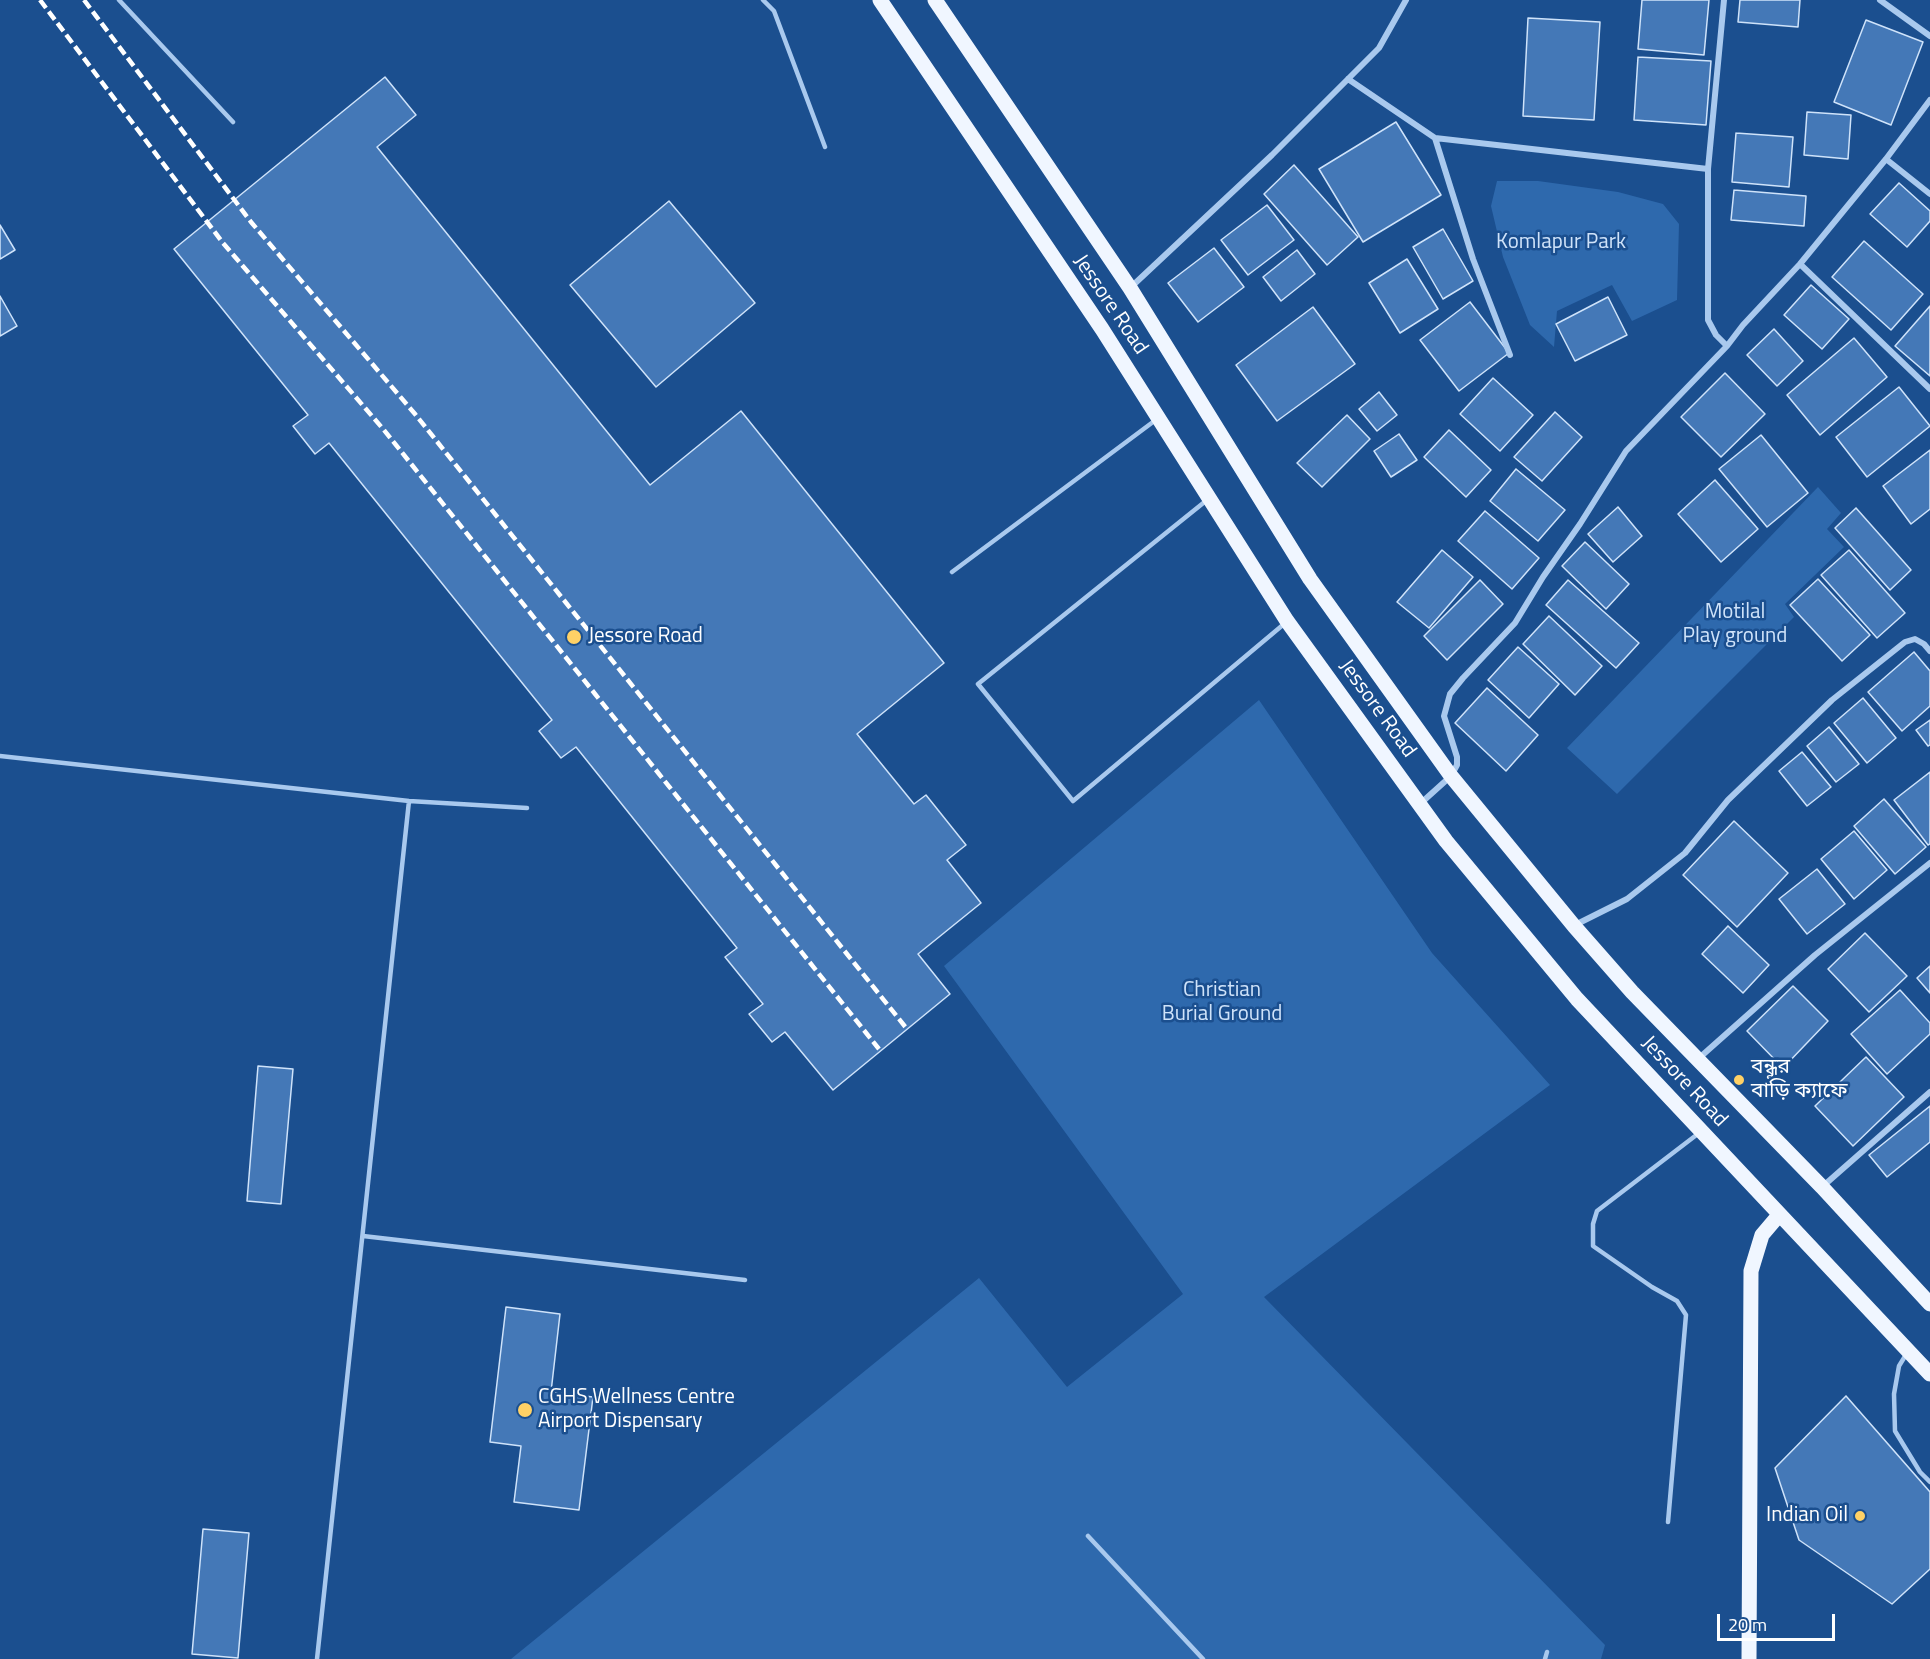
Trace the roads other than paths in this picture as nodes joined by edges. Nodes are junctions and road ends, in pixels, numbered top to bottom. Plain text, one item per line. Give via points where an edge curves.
1 (119, 0) edge
2 (763, 0) edge
3 (880, 0) edge
4 (935, 0) edge
5 (1406, 0) edge
6 (1724, 0) edge
7 (1880, 0) edge
8 (1930, 36) edge
9 (1348, 79) junction
10 (1930, 100) edge
11 (233, 122) dead end
12 (1435, 138) junction
13 (825, 147) dead end
14 (1887, 159) junction
15 (1708, 169) junction
16 (1930, 194) edge
17 (1800, 264) junction
18 (1130, 288) junction
19 (1726, 346) junction
20 (1510, 355) dead end
21 (1930, 389) edge
22 (1159, 417) junction
23 (1210, 498) junction
24 (952, 572) dead end
25 (1287, 621) junction
26 (1930, 651) edge
27 (0, 756) edge
28 (1451, 776) junction
29 (409, 801) junction
30 (1420, 804) junction
31 (527, 808) dead end
32 (1930, 863) edge
33 (1574, 926) junction
34 (1698, 1060) junction
35 (1930, 1092) edge
36 (1702, 1132) junction
37 (1822, 1187) junction
38 (1779, 1215) junction
39 (363, 1236) junction
40 (745, 1280) dead end
41 (1930, 1304) edge
42 (1908, 1351) junction
43 (1930, 1374) edge
44 (1930, 1482) edge
45 (1668, 1522) dead end
46 (1088, 1536) dead end
47 (1547, 1652) dead end
48 (317, 1659) edge
49 (1203, 1659) edge
50 (1545, 1659) edge
51 (1749, 1659) edge

1 - 11 lane
2 - 13 lane via 774,11
3 - 22 main road, Jessore Road
4 - 18 main road, Jessore Road
5 - 9 street via 1379,48
6 - 15 street
7 - 8 street
9 - 12 street
9 - 18 street
10 - 14 street
12 - 15 street
12 - 20 street via 1473,259
14 - 16 street
14 - 17 street
15 - 19 street via 1708,320
17 - 19 street
17 - 21 street
18 - 28 main road, Jessore Road via 1310,579
19 - 28 street via 1626,451 1515,623 1450,694 1444,716 1457,757
22 - 23 main road, Jessore Road
22 - 24 lane
23 - 25 main road, Jessore Road
23 - 25 lane via 978,684 1073,801
25 - 30 main road, Jessore Road
26 - 33 street via 1915,639 1905,642 1832,700 1728,800 1686,853 1627,899
27 - 29 lane
28 - 30 street
28 - 33 main road, Jessore Road
29 - 31 lane
29 - 39 lane
30 - 36 main road, Jessore Road via 1577,999
32 - 34 street via 1815,955
33 - 34 main road, Jessore Road
34 - 37 main road, Jessore Road
35 - 37 street
36 - 38 main road, Jessore Road
36 - 45 lane via 1596,1211 1593,1224 1593,1246 1677,1301 1686,1316
37 - 41 main road, Jessore Road
38 - 42 main road, Jessore Road
38 - 51 main road via 1762,1234 1751,1270
39 - 40 lane
39 - 48 lane
42 - 43 main road, Jessore Road
42 - 44 lane via 1899,1366 1894,1394 1895,1431
46 - 49 lane
47 - 50 lane

